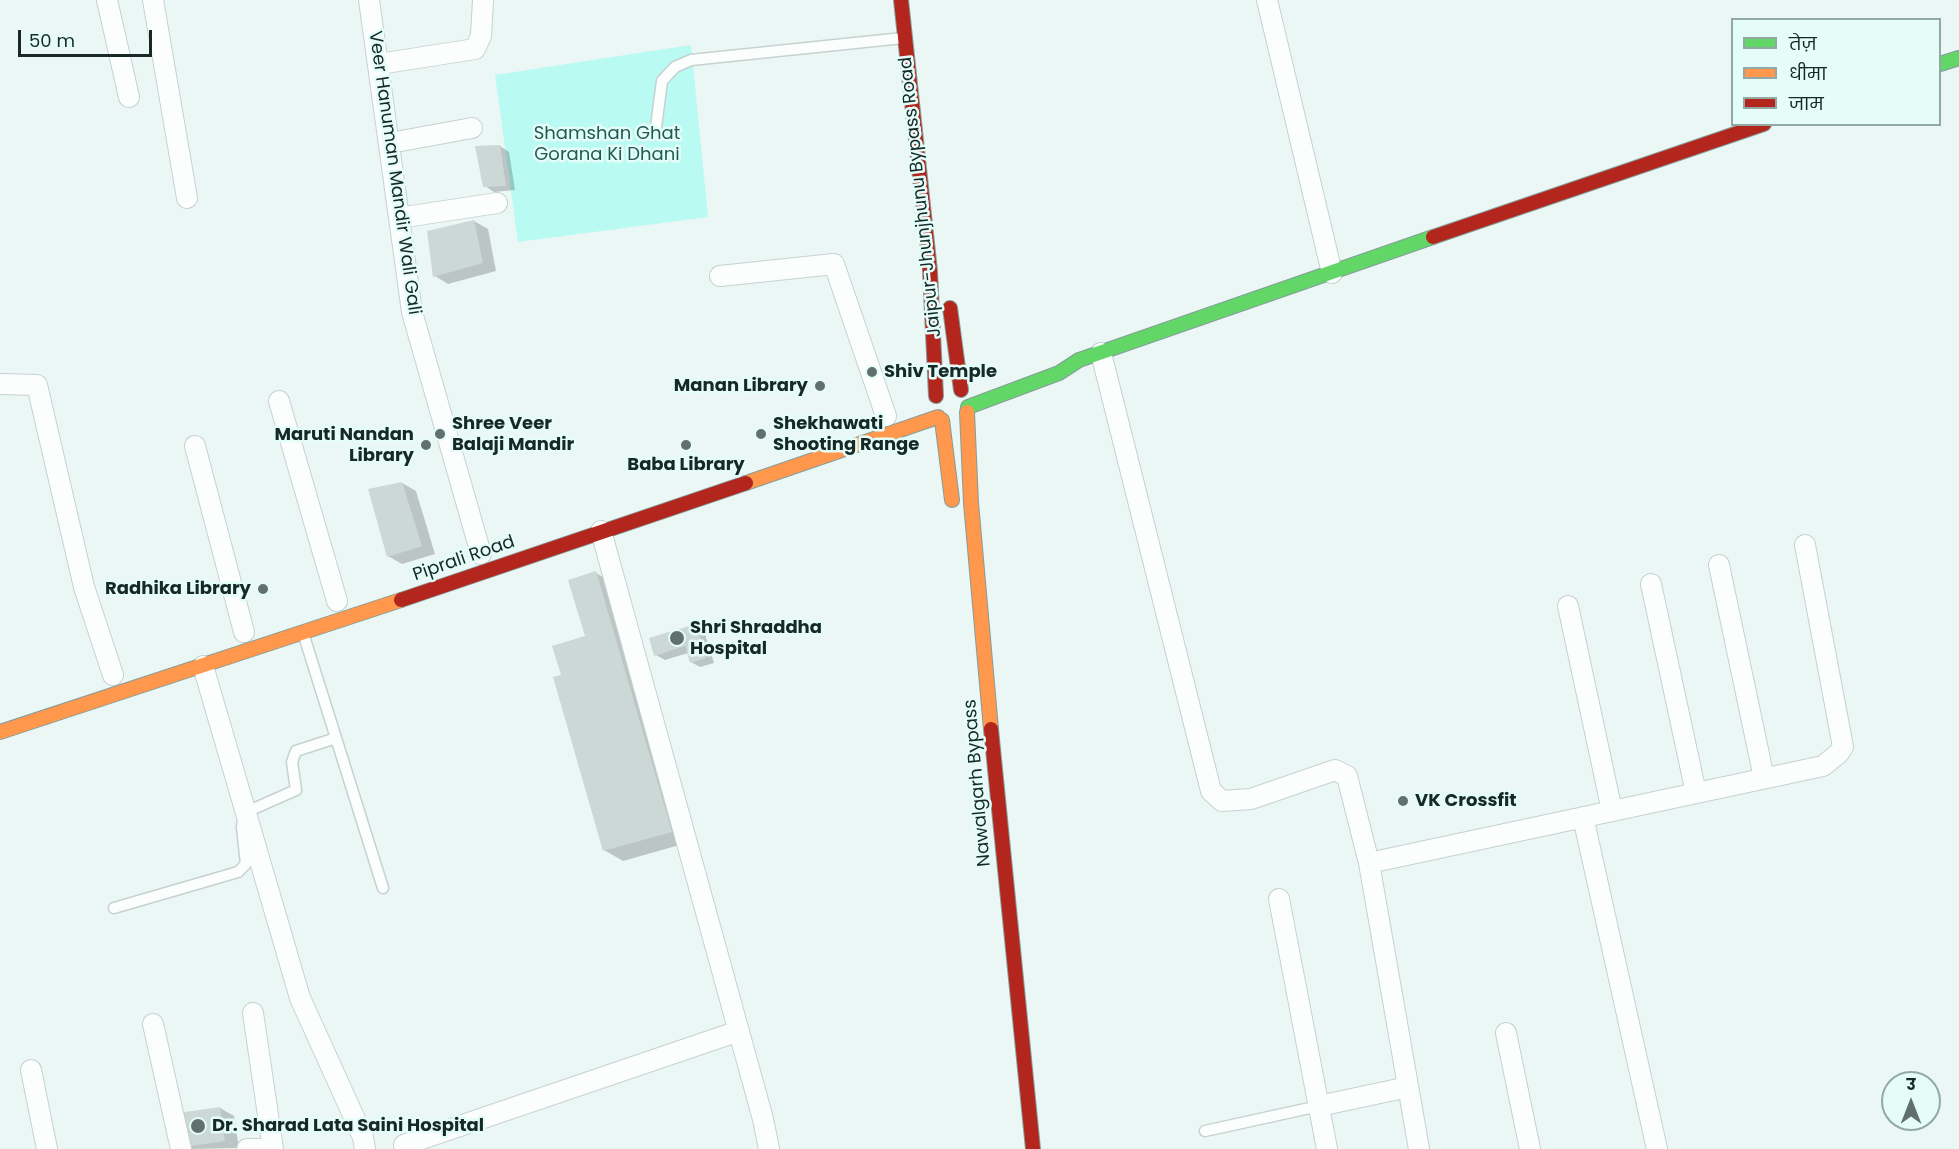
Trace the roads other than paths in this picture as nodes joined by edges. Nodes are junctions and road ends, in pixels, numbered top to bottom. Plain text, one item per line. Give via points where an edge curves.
1 (106, 0) edge
2 (153, 0) edge
3 (369, 0) edge
4 (483, 0) edge
5 (902, 0) edge
6 (1267, 0) edge
7 (905, 38) junction
8 (1959, 58) edge
9 (379, 64) junction
10 (1941, 64) edge
11 (129, 97) dead end
12 (1758, 126) edge
13 (656, 127) dead end
14 (471, 128) dead end
15 (390, 143) junction
16 (187, 198) dead end
17 (497, 202) dead end
18 (399, 218) junction
19 (1332, 273) junction
20 (720, 276) dead end
21 (948, 289) dead end
22 (1101, 353) junction
23 (0, 384) edge
24 (931, 400) junction
25 (279, 401) dead end
26 (965, 401) junction
27 (886, 416) dead end
28 (940, 418) junction
29 (195, 446) dead end
30 (954, 514) dead end
31 (601, 531) junction
32 (1805, 545) dead end
33 (480, 554) dead end
34 (976, 560) junction
35 (960, 561) dead end
36 (1719, 565) dead end
37 (1651, 584) dead end
38 (337, 601) dead end
39 (1568, 606) dead end
40 (244, 632) dead end
41 (303, 633) junction
42 (203, 666) junction
43 (114, 675) dead end
44 (0, 732) edge
45 (336, 738) junction
46 (1764, 778) junction
47 (1696, 793) junction
48 (1612, 811) junction
49 (244, 813) junction
50 (1583, 817) junction
51 (1369, 863) junction
52 (383, 888) dead end
53 (1279, 899) dead end
54 (114, 908) dead end
55 (253, 1013) dead end
56 (153, 1024) dead end
57 (739, 1031) junction
58 (1506, 1033) dead end
59 (31, 1070) dead end
60 (1408, 1087) junction
61 (1318, 1106) junction
62 (1205, 1131) dead end
63 (404, 1145) dead end
64 (47, 1149) edge
65 (181, 1149) edge
66 (247, 1149) edge
67 (264, 1149) edge
68 (273, 1149) edge
69 (365, 1149) edge
70 (769, 1149) edge
71 (1033, 1149) edge
72 (1327, 1149) edge
73 (1419, 1149) edge
74 (1530, 1149) edge
75 (1657, 1149) edge

1 - 11 street
2 - 16 street
3 - 9 street, Veer Hanuman Mandir Wali Gali
4 - 9 street via 481,36 476,49
5 - 7 main road
6 - 19 street
7 - 13 lane via 691,60 675,67 662,81
7 - 24 main road via 931,206
8 - 10 main road
9 - 15 street, Veer Hanuman Mandir Wali Gali
12 - 19 main road
14 - 15 street
15 - 18 street, Veer Hanuman Mandir Wali Gali
17 - 18 street
18 - 33 street, Veer Hanuman Mandir Wali Gali via 412,312
19 - 22 main road
20 - 27 street via 834,264
21 - 26 main road, Jaipur-Jhunjhunu Bypass Road
22 - 26 main road via 1079,360 1059,373
22 - 51 street via 1211,791 1222,801 1251,799 1335,770 1342,771 1347,776
23 - 43 street via 37,385 84,587
24 - 26 main road via 949,387
24 - 28 main road
25 - 38 street
26 - 28 main road, Piprali Road via 956,422
26 - 34 main road, Nawalgarh Bypass
28 - 30 main road
28 - 31 main road, Piprali Road
29 - 40 street
31 - 41 main road, Piprali Road
31 - 57 street
32 - 46 street via 1843,747 1823,766
34 - 35 main road
34 - 71 main road, Nawalgarh Bypass
36 - 46 street
37 - 47 street
39 - 48 street
41 - 42 main road, Piprali Road
41 - 45 lane
42 - 44 main road, Piprali Road
42 - 49 street
45 - 49 lane via 296,751 292,762 296,790
45 - 52 lane
46 - 47 street
47 - 48 street
48 - 50 street
49 - 54 lane via 246,864 238,872
49 - 69 street via 300,998
50 - 51 street
50 - 75 street
51 - 60 street
53 - 61 street
55 - 68 street
56 - 65 street
57 - 63 street
57 - 70 street
58 - 74 street
59 - 64 street
60 - 61 street
60 - 73 street
61 - 62 lane
61 - 72 street
66 - 67 street

